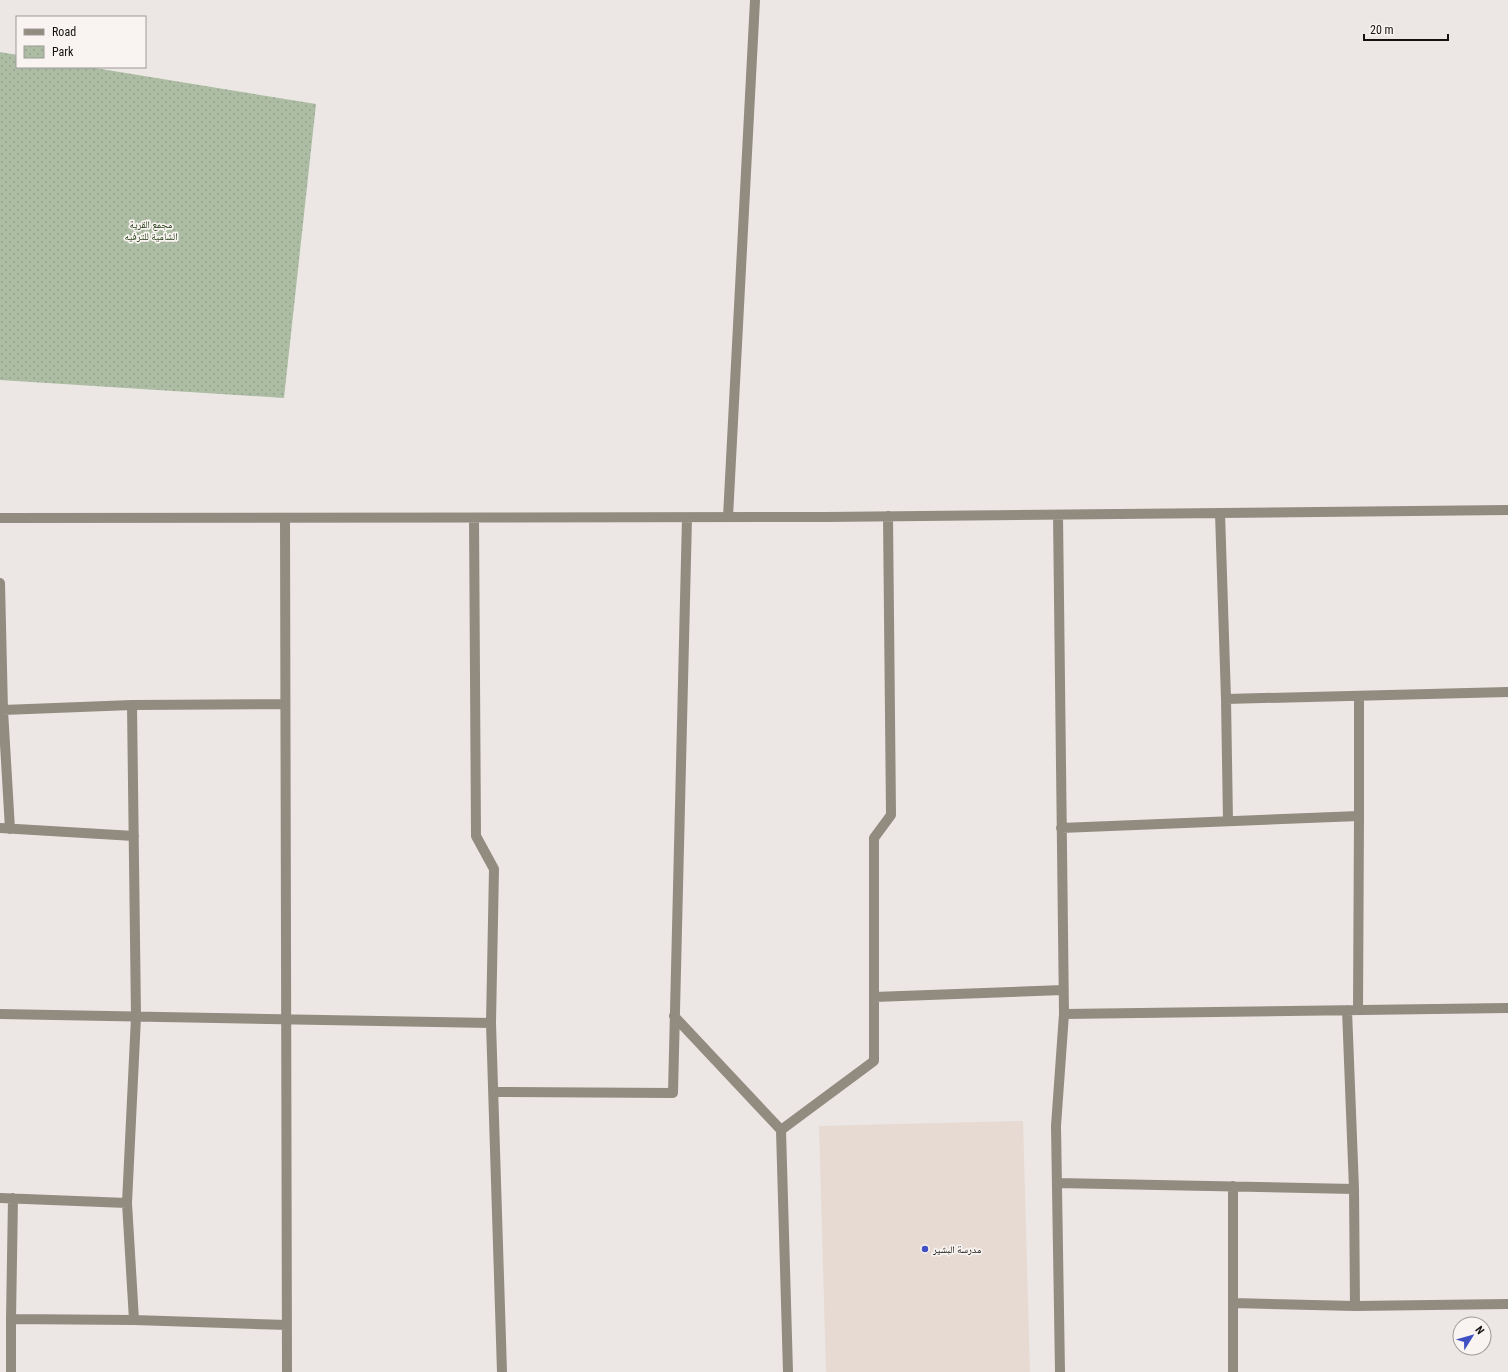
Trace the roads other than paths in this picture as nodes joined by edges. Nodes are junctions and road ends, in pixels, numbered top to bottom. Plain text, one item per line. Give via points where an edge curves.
1 (756, 0) edge
2 (1508, 510) edge
3 (1220, 513) junction
4 (1058, 515) junction
5 (888, 516) junction
6 (728, 517) junction
7 (0, 518) edge
8 (285, 518) junction
9 (474, 518) junction
10 (687, 518) junction
11 (0, 583) edge
12 (1508, 692) edge
13 (1359, 696) junction
14 (1226, 699) junction
15 (286, 704) junction
16 (132, 705) junction
17 (3, 710) junction
18 (1359, 816) junction
19 (1228, 821) junction
20 (5, 828) edge
21 (1062, 828) junction
22 (134, 836) junction
23 (1063, 990) junction
24 (874, 997) junction
25 (1508, 1008) edge
26 (1347, 1010) junction
27 (1358, 1010) junction
28 (0, 1014) edge
29 (1064, 1014) junction
30 (674, 1016) junction
31 (136, 1017) junction
32 (286, 1019) junction
33 (491, 1022) junction
34 (494, 1092) junction
35 (781, 1130) junction
36 (1057, 1183) junction
37 (1233, 1186) junction
38 (1354, 1189) junction
39 (0, 1198) edge
40 (12, 1198) junction
41 (127, 1203) junction
42 (1233, 1303) junction
43 (1508, 1304) edge
44 (1355, 1306) junction
45 (11, 1319) junction
46 (134, 1320) junction
47 (286, 1325) junction
48 (11, 1372) edge
49 (287, 1372) edge
50 (502, 1372) edge
51 (788, 1372) edge
52 (1060, 1372) edge
53 (1233, 1372) edge

1 - 6 street
2 - 3 street
3 - 4 street
3 - 14 street
4 - 5 street
4 - 21 street
5 - 6 street
5 - 24 street via 891,815 874,838
6 - 10 street
7 - 8 street
8 - 9 street
8 - 15 street
9 - 10 street
9 - 33 street via 476,836 494,869
10 - 30 street
11 - 17 street
12 - 13 street
13 - 14 street
13 - 18 street
14 - 19 street
15 - 16 street
15 - 32 street
16 - 17 street
16 - 22 street
17 - 20 street
18 - 19 street
18 - 27 street
19 - 21 street
20 - 22 street
21 - 23 street
22 - 31 street
23 - 24 street
23 - 29 street
24 - 35 street via 874,1061
25 - 27 street
26 - 27 street
26 - 29 street
26 - 38 street
28 - 31 street
29 - 36 street via 1056,1126
30 - 34 street via 673,1093
30 - 35 street
31 - 32 street
31 - 41 street
32 - 33 street
32 - 47 street
33 - 34 street
34 - 50 street
35 - 51 street
36 - 37 street
36 - 52 street
37 - 38 street
37 - 42 street
38 - 44 street
39 - 40 street
40 - 41 street
40 - 45 street
41 - 46 street
42 - 44 street
42 - 53 street
43 - 44 street
45 - 46 street
45 - 48 street
46 - 47 street
47 - 49 street

